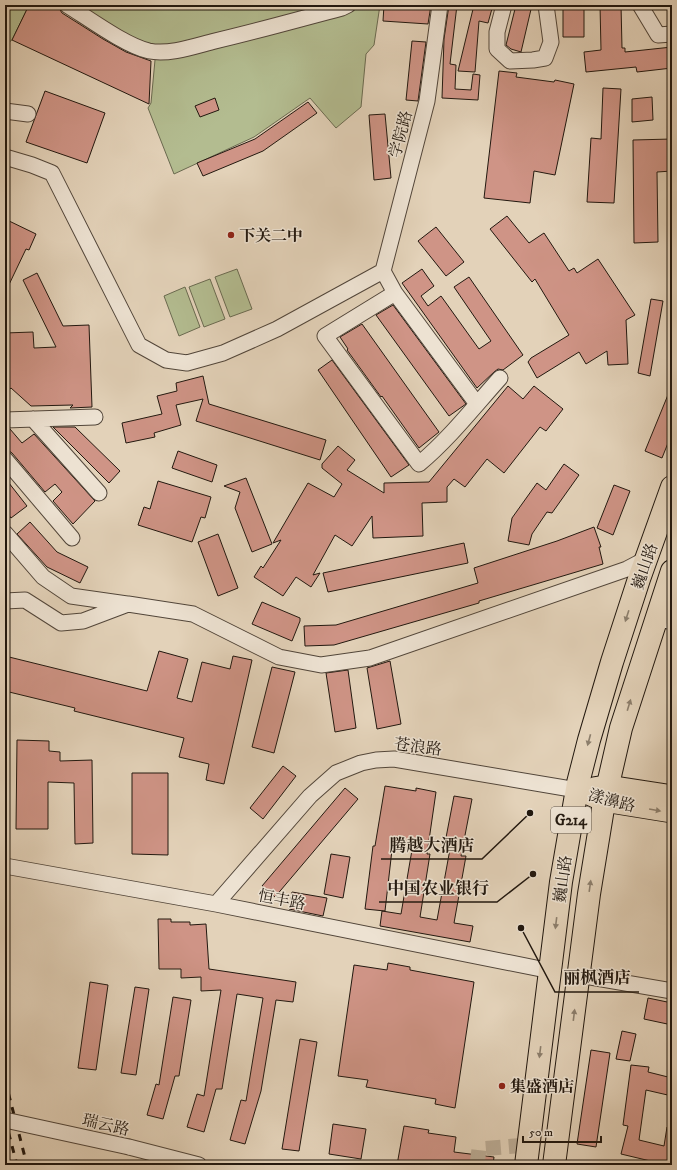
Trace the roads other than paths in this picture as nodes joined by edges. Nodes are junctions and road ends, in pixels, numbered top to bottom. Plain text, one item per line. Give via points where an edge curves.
1 (67, 5) edge
2 (348, 5) edge
3 (440, 5) edge
4 (504, 5) edge
5 (546, 5) edge
6 (640, 5) edge
7 (672, 34) edge
8 (5, 111) edge
9 (28, 114) dead end
10 (5, 158) edge
11 (383, 271) junction
12 (395, 293) junction
13 (500, 378) dead end
14 (478, 404) junction
15 (95, 417) dead end
16 (33, 419) junction
17 (5, 420) edge
18 (5, 459) edge
19 (672, 487) edge
20 (99, 494) dead end
21 (5, 533) edge
22 (72, 538) dead end
23 (646, 559) junction
24 (672, 571) edge
25 (5, 601) edge
26 (128, 604) junction
27 (664, 620) edge
28 (577, 790) junction
29 (605, 793) junction
30 (672, 795) edge
31 (672, 813) edge
32 (5, 866) edge
33 (216, 904) junction
34 (551, 971) junction
35 (579, 975) junction
36 (672, 991) edge
37 (5, 1120) edge
38 (199, 1165) edge
39 (526, 1165) edge
40 (554, 1165) edge

1 - 2 street via 132,44 161,52 266,29
3 - 11 street, 学院路 via 427,101
4 - 5 street via 497,32 497,49 510,60 533,60 545,58 551,42
6 - 7 street via 658,35
8 - 9 street
10 - 11 street via 52,173 139,345 166,360 187,364 223,354 277,329
11 - 12 street
12 - 14 street
12 - 14 street via 325,336 419,464
13 - 14 street
15 - 16 street
16 - 17 street
16 - 20 street
18 - 22 street
19 - 23 highway, 巍山路 / G214
21 - 26 street via 43,577 71,596
23 - 26 street via 627,568 370,658 321,665 279,657 193,614
23 -> 28 highway, 巍山路 / G214 via 588,740
24 - 27 highway, 巍山路 / G214
25 - 26 street via 25,600 61,623 82,622
29 -> 27 highway, 巍山路 / G214 via 623,722
28 - 29 main road, 漾濞路
28 - 33 street, 苍浪路 via 394,759 361,763 336,773 310,796
28 -> 34 highway, 巍山路 / G214 via 565,856
29 - 30 main road, 漾濞路
29 -> 31 main road, 漾濞路
35 -> 29 highway, 巍山路 / G214 via 592,869
32 - 33 street, 恒丰路
33 - 34 street, 恒丰路
34 -> 39 highway, 巍山路 / G214
35 - 36 street
40 -> 35 highway, 巍山路 / G214
37 - 38 street, 瑞云路, bridge

